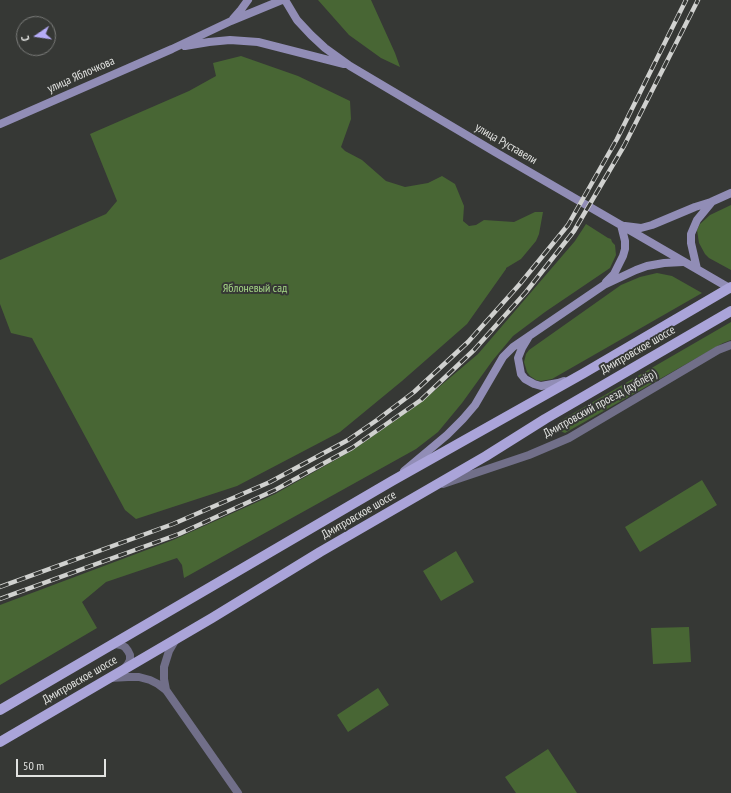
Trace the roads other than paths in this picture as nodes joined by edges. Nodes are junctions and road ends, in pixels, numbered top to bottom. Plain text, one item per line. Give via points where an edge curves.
1 (248, 0) edge
2 (283, 0) edge
3 (231, 21) junction
4 (172, 48) junction
5 (350, 66) junction
6 (0, 124) edge
7 (731, 193) edge
8 (711, 202) junction
9 (617, 223) junction
10 (686, 262) junction
11 (697, 268) junction
12 (604, 285) junction
13 (731, 288) edge
14 (731, 311) edge
15 (530, 336) junction
16 (731, 345) edge
17 (584, 373) junction
18 (392, 481) junction
19 (431, 488) junction
20 (177, 638) junction
21 (110, 646) junction
22 (123, 670) junction
23 (109, 678) junction
24 (166, 690) junction
25 (0, 710) edge
26 (0, 742) edge
27 (238, 793) edge

1 - 3 main road
2 - 3 main road
2 - 5 main road, улица Руставели via 311,35
3 - 4 main road
4 - 5 main road via 230,40 258,42
4 - 6 main road, улица Яблочкова
5 - 9 main road, улица Руставели
7 - 8 main road
8 - 9 main road via 641,228
8 - 11 main road via 697,220 691,234 690,243
9 - 10 main road, улица Руставели
9 - 12 main road via 625,249 614,274
10 - 11 main road, улица Руставели
10 - 12 main road via 647,266
11 - 13 main road, улица Руставели
12 - 15 main road
13 - 17 main road, Дмитровское шоссе
14 - 19 main road, Дмитровское шоссе
15 - 17 main road via 518,358 521,374 525,379 541,386 558,383
15 - 18 main road via 512,347 503,358 475,405 463,419
16 - 19 street, Дмитровский проезд (дублёр) via 718,350 569,438 529,456
17 - 18 main road, Дмитровское шоссе
18 - 21 main road, Дмитровское шоссе
19 - 20 main road, Дмитровское шоссе
20 - 22 main road, Дмитровское шоссе
20 - 24 street via 164,667
21 - 22 street via 121,645 128,651 129,662
21 - 25 main road, Дмитровское шоссе
22 - 23 main road, Дмитровское шоссе
23 - 24 street via 139,677 150,680
23 - 26 main road, Дмитровское шоссе
24 - 27 street

